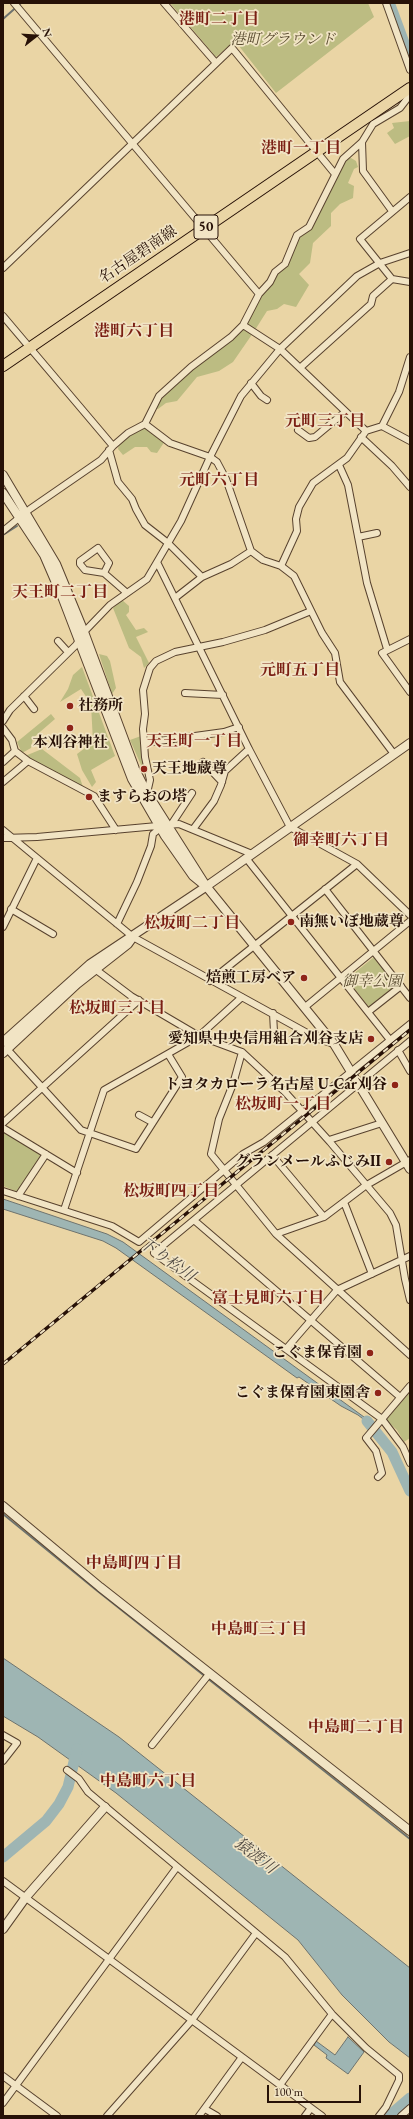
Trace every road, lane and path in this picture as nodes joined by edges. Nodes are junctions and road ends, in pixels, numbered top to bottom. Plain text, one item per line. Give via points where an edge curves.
1 (14, 3) edge
2 (164, 3) edge
3 (386, 3) edge
4 (216, 63) junction
5 (410, 70) edge
6 (410, 88) edge
7 (410, 95) edge
8 (362, 142) junction
9 (132, 143) junction
10 (317, 152) junction
11 (335, 174) junction
12 (410, 198) edge
13 (392, 211) junction
14 (204, 229) junction
15 (410, 253) edge
16 (380, 263) junction
17 (3, 268) edge
18 (392, 279) junction
19 (410, 282) edge
20 (259, 294) junction
21 (3, 316) edge
22 (244, 325) junction
23 (30, 348) junction
24 (280, 349) junction
25 (410, 357) edge
26 (3, 366) edge
27 (301, 367) junction
28 (251, 383) junction
29 (267, 400) dead end
30 (345, 412) junction
31 (145, 424) junction
32 (382, 426) junction
33 (298, 430) dead end
34 (366, 431) junction
35 (361, 438) junction
36 (410, 441) edge
37 (111, 448) junction
38 (210, 457) junction
39 (339, 465) junction
40 (3, 475) edge
41 (410, 487) edge
42 (3, 492) edge
43 (23, 515) junction
44 (3, 531) edge
45 (377, 533) dead end
46 (358, 537) junction
47 (168, 542) junction
48 (251, 551) junction
49 (157, 562) junction
50 (281, 566) junction
51 (104, 573) junction
52 (202, 577) junction
53 (127, 593) junction
54 (175, 598) junction
55 (311, 612) junction
56 (84, 632) junction
57 (410, 639) edge
58 (79, 640) junction
59 (58, 641) dead end
60 (200, 649) junction
61 (387, 649) junction
62 (68, 652) junction
63 (410, 692) edge
64 (185, 693) dead end
65 (222, 694) junction
66 (24, 696) junction
67 (34, 709) dead end
68 (3, 721) edge
69 (239, 727) junction
70 (3, 728) edge
71 (144, 743) junction
72 (410, 743) edge
73 (249, 749) junction
74 (15, 751) junction
75 (394, 754) junction
76 (28, 761) junction
77 (3, 762) edge
78 (203, 762) dead end
79 (3, 782) edge
80 (222, 782) junction
81 (147, 793) junction
82 (192, 793) dead end
83 (164, 825) junction
84 (290, 827) junction
85 (194, 828) junction
86 (3, 830) edge
87 (116, 830) junction
88 (11, 837) junction
89 (3, 838) edge
90 (249, 856) junction
91 (37, 858) junction
92 (357, 864) junction
93 (206, 886) junction
94 (325, 889) junction
95 (11, 909) junction
96 (292, 916) junction
97 (410, 916) edge
98 (410, 921) edge
99 (117, 924) junction
100 (3, 927) edge
101 (53, 934) dead end
102 (133, 936) junction
103 (254, 947) junction
104 (374, 952) junction
105 (95, 970) junction
106 (342, 978) junction
107 (210, 981) junction
108 (400, 986) junction
109 (242, 997) junction
110 (410, 998) edge
111 (139, 1000) junction
112 (305, 1007) junction
113 (368, 1012) junction
114 (273, 1013) junction
115 (410, 1024) edge
116 (323, 1029) junction
117 (274, 1032) dead end
118 (199, 1036) junction
119 (318, 1039) junction
120 (390, 1040) junction
121 (410, 1041) edge
122 (334, 1044) junction
123 (4, 1048) edge
124 (398, 1050) junction
125 (242, 1052) junction
126 (168, 1054) junction
127 (351, 1071) junction
128 (410, 1071) edge
129 (359, 1084) junction
130 (42, 1087) junction
131 (302, 1110) junction
132 (138, 1115) dead end
133 (152, 1122) junction
134 (313, 1122) junction
135 (3, 1123) edge
136 (382, 1123) junction
137 (3, 1128) edge
138 (90, 1133) junction
139 (329, 1140) junction
140 (46, 1154) junction
141 (272, 1155) junction
142 (409, 1164) edge
143 (224, 1171) junction
144 (77, 1173) junction
145 (237, 1186) junction
146 (366, 1186) junction
147 (3, 1191) edge
148 (18, 1196) junction
149 (344, 1202) junction
150 (64, 1210) junction
151 (324, 1217) junction
152 (195, 1221) junction
153 (276, 1234) junction
154 (410, 1256) edge
155 (401, 1261) junction
156 (372, 1274) junction
157 (407, 1278) edge
158 (337, 1290) junction
159 (410, 1300) edge
160 (310, 1322) junction
161 (286, 1349) junction
162 (410, 1354) edge
163 (410, 1386) edge
164 (400, 1397) junction
165 (381, 1421) junction
166 (410, 1443) edge
167 (403, 1447) junction
168 (410, 1463) edge
169 (378, 1478) dead end
170 (3, 1506) edge
171 (209, 1673) junction
172 (3, 1734) edge
173 (152, 1745) dead end
174 (3, 1761) edge
175 (67, 1770) dead end
176 (105, 1807) junction
177 (410, 1831) edge
178 (177, 1867) junction
179 (3, 1881) edge
180 (26, 1897) junction
181 (3, 1929) edge
182 (256, 1933) junction
183 (109, 1959) junction
184 (332, 2014) junction
185 (192, 2020) junction
186 (242, 2057) junction
187 (3, 2076) edge
188 (16, 2085) junction
189 (280, 2085) junction
190 (3, 2103) edge
191 (311, 2108) junction
192 (410, 2108) edge
193 (205, 2109) junction
194 (57, 2116) edge
195 (107, 2116) edge
196 (200, 2116) edge
197 (217, 2116) edge
198 (305, 2116) edge
199 (322, 2116) edge
200 (379, 2116) edge
201 (400, 2116) edge

1 - 9 street
2 - 4 street
3 - 5 street
4 - 9 street
4 - 10 street via 232,48
6 - 10 main road, 名古屋碧南線 / 50
7 - 8 street via 400,108 373,124
8 - 11 street via 344,159
8 - 13 street via 363,171
9 - 14 street
9 - 17 street
10 - 11 street
10 - 14 main road, 名古屋碧南線 / 50
11 - 20 street via 309,227 297,235 285,264 275,272
12 - 13 street
13 - 16 street via 360,240
14 - 20 street
14 - 23 main road, 名古屋碧南線 / 50
15 - 16 street
16 - 18 street
16 - 24 street via 357,276
18 - 19 street
18 - 27 street via 374,296 371,304
20 - 22 street
21 - 23 street
22 - 24 street
22 - 31 street via 191,366 159,396
23 - 26 main road, 名古屋碧南線 / 50
23 - 37 street
24 - 27 street
24 - 28 street
25 - 32 street via 399,392
27 - 30 street
28 - 29 street
28 - 38 street via 241,396
30 - 33 street via 315,437 309,438
30 - 34 street
31 - 37 street via 128,433
31 - 38 street via 170,442
32 - 34 street
32 - 36 street
34 - 35 street
35 - 39 street
35 - 41 street via 392,466
37 - 43 street via 101,460
37 - 47 street via 118,482 132,499 145,525
38 - 47 street via 181,521
38 - 48 street via 217,462 226,479
39 - 46 street via 348,485
39 - 50 street via 313,483 299,507 297,531
40 - 43 street
42 - 43 street
43 - 44 street
43 - 56 street via 56,564
43 - 58 street via 44,555
45 - 46 street
46 - 61 street via 367,583
47 - 49 street
47 - 52 street
48 - 50 street via 263,560
48 - 52 street via 231,564
49 - 53 street via 147,579
49 - 54 street
50 - 55 street via 294,576
51 - 51 street via 108,563 98,548 80,560 85,570
51 - 53 street
52 - 54 street
53 - 56 street via 110,605
54 - 60 street
55 - 60 street via 265,630
55 - 75 street via 335,653 340,682
56 - 58 street
56 - 81 street via 135,769
57 - 61 street
58 - 62 street
58 - 83 street via 132,778
59 - 62 street
60 - 65 street
60 - 71 street via 175,652 156,661 150,668 143,690
61 - 63 street via 382,653
62 - 66 street
64 - 65 street
65 - 69 street
66 - 67 street
66 - 68 street
69 - 71 street via 218,733
69 - 73 street
70 - 74 street via 12,740
71 - 81 street via 150,780
72 - 75 street
73 - 80 street via 225,771
73 - 84 street
74 - 76 street
74 - 77 street
75 - 84 street
76 - 79 street
76 - 87 street via 94,796
78 - 80 street
80 - 85 street via 214,801
81 - 83 street
82 - 83 street
83 - 85 street via 179,824
83 - 87 street
83 - 93 street via 193,876
83 - 99 street via 153,834 137,882
84 - 90 street
84 - 92 street
85 - 90 street
86 - 88 street
87 - 88 street
88 - 89 street
88 - 91 street
90 - 93 street
90 - 96 street
91 - 95 street
91 - 99 street
92 - 94 street
92 - 97 street
93 - 102 street
93 - 103 street
94 - 96 street
94 - 104 street
95 - 100 street
95 - 101 street
96 - 103 street
96 - 106 street
98 - 104 street
99 - 102 street
102 - 105 street via 128,944
102 - 107 street
102 - 123 street via 90,964
103 - 107 street
103 - 112 street
104 - 106 street
104 - 108 street
105 - 111 street
105 - 123 street
106 - 112 street
106 - 113 street
107 - 109 street
108 - 110 street
108 - 113 street
109 - 114 street
109 - 118 street
111 - 118 street
111 - 130 street
112 - 116 street
113 - 120 street
114 - 117 street
114 - 119 street
115 - 120 street
116 - 119 street via 325,1035
116 - 122 street
118 - 125 street
118 - 126 street
119 - 122 street
120 - 127 street
121 - 124 street
122 - 127 street
123 - 130 street
124 - 128 street
124 - 129 street
125 - 131 street
125 - 143 street via 219,1119 211,1154
126 - 133 street via 182,1077
126 - 138 street via 104,1090
127 - 129 street
127 - 131 street
129 - 134 street
129 - 136 street
130 - 135 street
130 - 138 street via 81,1130
131 - 134 street
131 - 143 street
132 - 133 street
133 - 138 street via 136,1149
134 - 139 street
134 - 141 street
136 - 139 street
136 - 142 street
137 - 140 street
138 - 144 street
139 - 146 street
140 - 144 street
140 - 148 street
141 - 145 street
141 - 151 street
142 - 146 street
143 - 145 street
143 - 150 street via 139,1242 112,1226
144 - 150 street
145 - 152 street
145 - 153 street
146 - 149 street
146 - 155 street via 390,1213 396,1225
147 - 148 street
148 - 150 street
149 - 151 street
149 - 156 street
151 - 153 street
152 - 160 street
152 - 161 street via 154,1253
153 - 158 street
154 - 155 street
155 - 156 street
155 - 157 street
156 - 158 street
157 - 159 street
158 - 160 street
158 - 162 street
160 - 161 street
160 - 164 street
161 - 165 street
163 - 164 street
164 - 165 street
165 - 167 street
165 - 169 street via 366,1438 376,1451 382,1473
166 - 167 street
167 - 168 street
170 - 171 street
171 - 173 street
171 - 177 street
172 - 174 street via 17,1743
175 - 176 street
176 - 178 street
176 - 180 street
178 - 182 street
178 - 183 street
179 - 180 street
180 - 181 street
180 - 183 street
182 - 184 street via 285,1957
182 - 185 street
183 - 185 street
183 - 188 street
184 - 189 street
184 - 200 street via 366,2048 399,2075 400,2080
185 - 186 street
185 - 195 street
186 - 189 street
186 - 193 street
187 - 188 street
188 - 190 street
188 - 194 street
189 - 191 street
191 - 198 street
191 - 199 street
192 - 201 street
193 - 196 street
193 - 197 street

